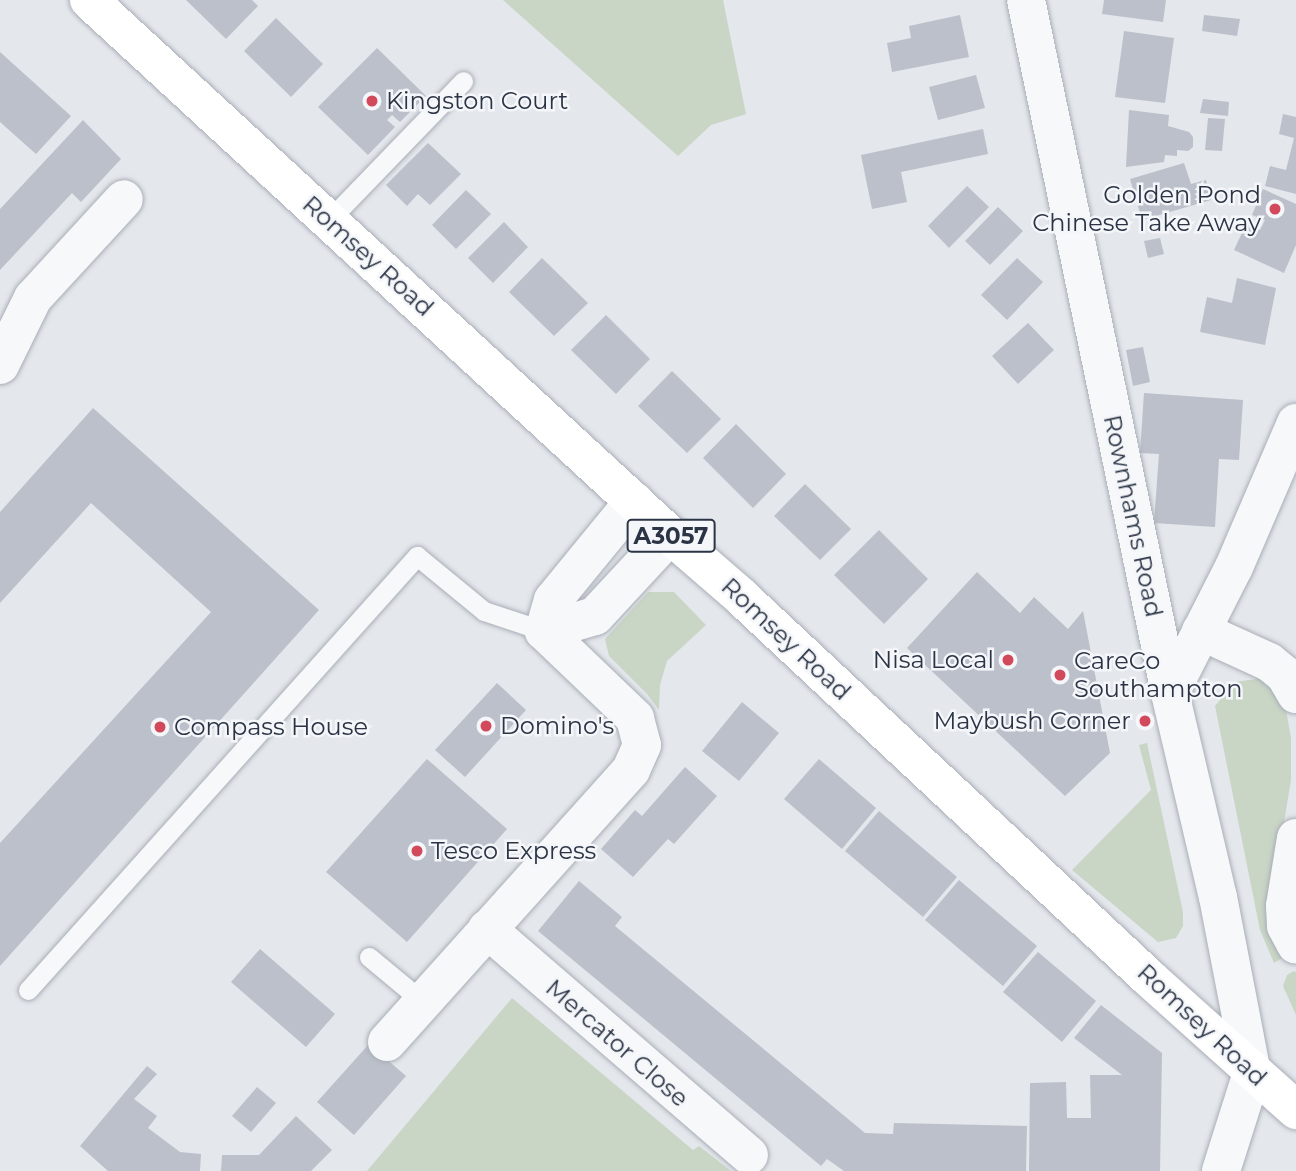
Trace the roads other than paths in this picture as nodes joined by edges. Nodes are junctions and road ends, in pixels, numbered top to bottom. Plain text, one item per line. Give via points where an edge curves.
1 (89, 0) edge
2 (1026, 0) edge
3 (463, 81) dead end
4 (124, 199) dead end
5 (328, 220) junction
6 (0, 365) edge
7 (1296, 423) edge
8 (634, 501) junction
9 (670, 535) junction
10 (544, 631) junction
11 (1201, 631) junction
12 (1170, 693) junction
13 (1296, 694) edge
14 (1296, 838) edge
15 (487, 929) junction
16 (1296, 945) edge
17 (369, 957) dead end
18 (28, 990) dead end
19 (422, 1001) junction
20 (387, 1042) dead end
21 (1252, 1073) junction
22 (1296, 1110) edge
23 (748, 1155) dead end
24 (1221, 1171) edge

1 - 5 main road, Romsey Road / A3057
2 - 12 street, Rownhams Road
3 - 5 lane
4 - 6 street via 33,298
5 - 8 main road, Romsey Road / A3057
7 - 11 street
8 - 9 main road, Romsey Road / A3057
8 - 10 street via 553,600
9 - 10 street via 595,617
9 - 21 main road, Romsey Road / A3057
10 - 15 street via 635,718 642,745 631,770
10 - 18 lane via 484,611 417,556
11 - 12 street
11 - 13 street via 1269,662 1285,675
12 - 21 street, Rownhams Road via 1218,897
14 - 16 street via 1284,906 1286,926
15 - 19 street
15 - 23 street, Mercator Close
17 - 19 lane
19 - 20 street
21 - 22 main road, Romsey Road / A3057
21 - 24 street

